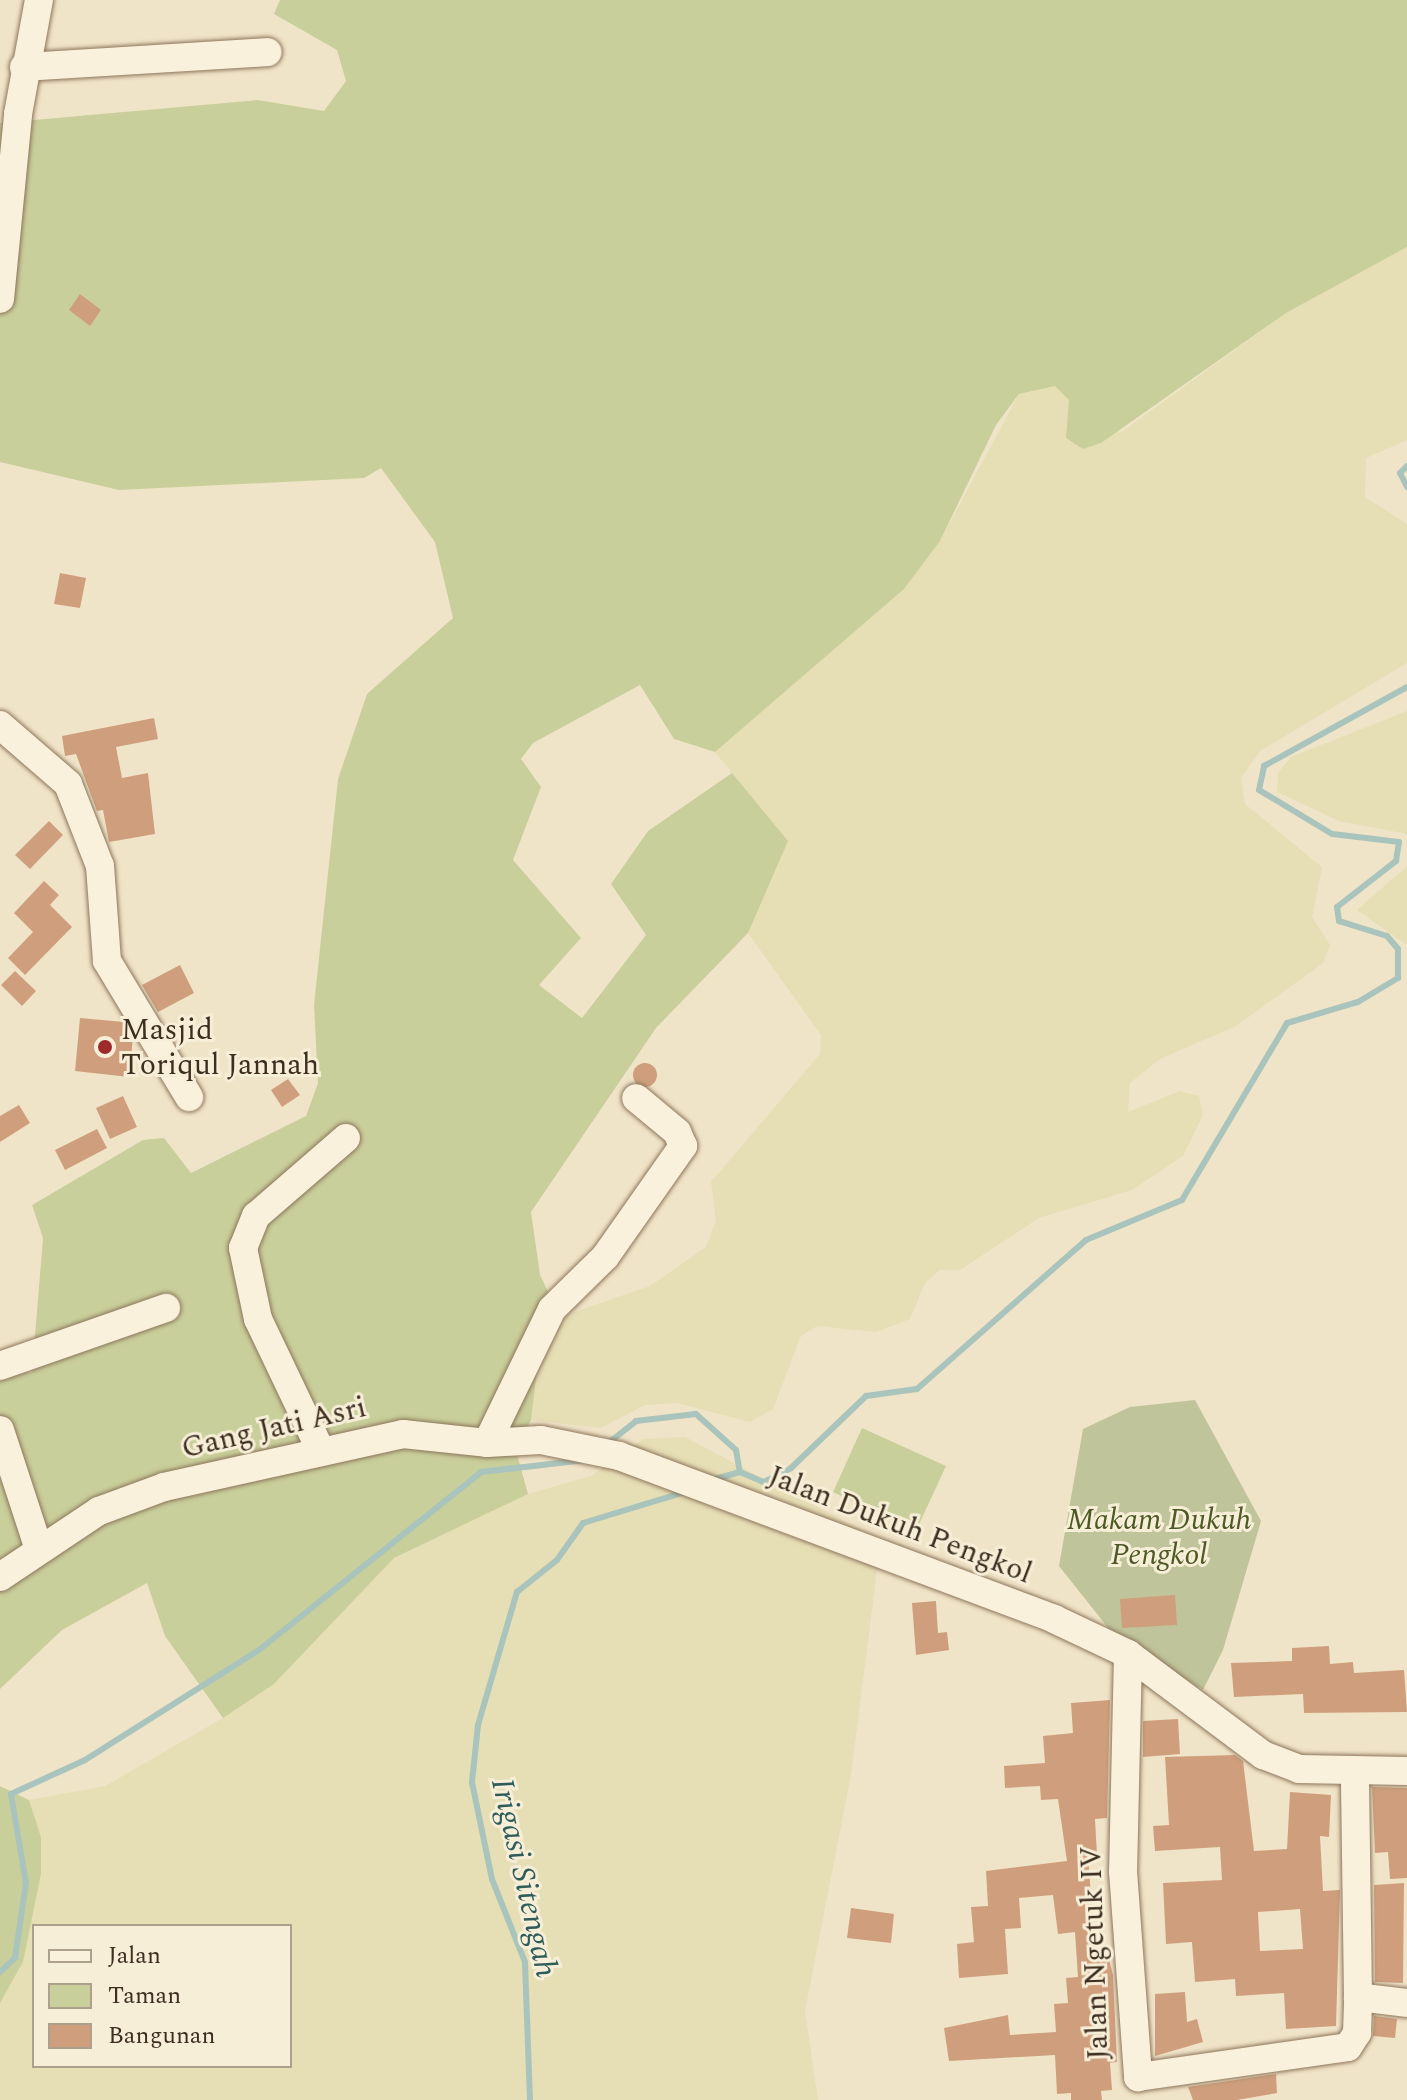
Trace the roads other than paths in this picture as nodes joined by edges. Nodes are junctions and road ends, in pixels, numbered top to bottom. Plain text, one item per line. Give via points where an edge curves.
1 (39, 0) edge
2 (268, 52) dead end
3 (24, 67) junction
4 (0, 299) edge
5 (0, 725) edge
6 (189, 1097) dead end
7 (636, 1098) dead end
8 (346, 1138) dead end
9 (166, 1308) dead end
10 (0, 1366) edge
11 (0, 1430) edge
12 (487, 1443) junction
13 (586, 1448) joint
14 (320, 1449) junction
15 (39, 1549) junction
16 (0, 1577) edge
17 (1128, 1654) junction
18 (1407, 1771) edge
19 (1355, 1774) junction
20 (1358, 1997) junction
21 (1407, 2003) edge
22 (1163, 2088) edge

1 - 3 street
2 - 3 street
3 - 4 street
5 - 6 street via 68,784 100,866 107,961
7 - 12 street via 677,1132 683,1146 605,1257 552,1309
8 - 14 street via 256,1216 243,1248 258,1319
9 - 10 street
11 - 15 street
12 - 13 street, Gang Jati Asri via 541,1440
12 - 14 street, Gang Jati Asri via 403,1434
13 - 17 street, Jalan Dukuh Pengkol via 1054,1619
14 - 15 street, Gang Jati Asri via 133,1496
15 - 16 street, Gang Jati Asri
17 - 19 street, Jalan Dukuh Pengkol via 1263,1755 1299,1769
17 - 22 street, Jalan Ngetuk IV via 1123,1871 1132,2071
18 - 19 street, Jalan Dukuh Pengkol
19 - 20 street, Jalan Ngetuk IV
20 - 21 street
20 - 22 street, Jalan Ngetuk IV via 1357,2033 1348,2047

